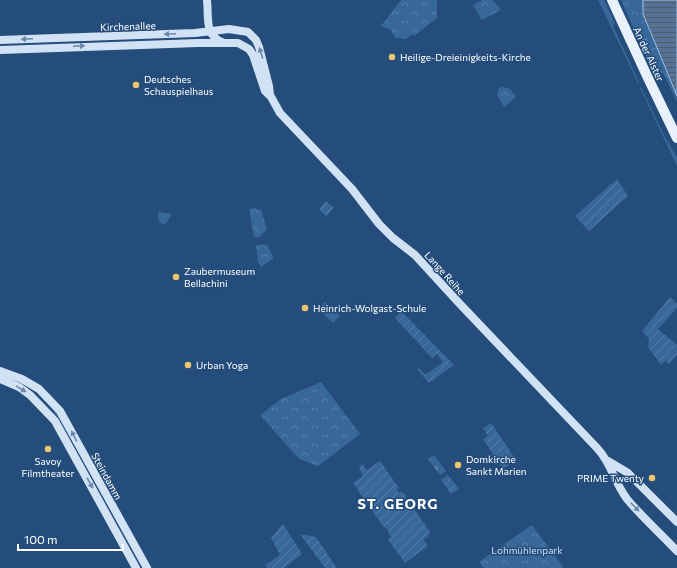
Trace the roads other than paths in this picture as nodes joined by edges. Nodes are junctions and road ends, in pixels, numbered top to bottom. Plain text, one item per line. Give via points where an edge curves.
1 (208, 0) edge
2 (612, 0) edge
3 (209, 31) junction
4 (47, 39) junction
5 (0, 40) edge
6 (256, 40) joint
7 (198, 43) junction
8 (224, 43) junction
9 (238, 43) joint
10 (40, 48) junction
11 (0, 50) edge
12 (270, 95) junction
13 (677, 138) edge
14 (0, 371) edge
15 (0, 379) edge
16 (608, 462) junction
17 (630, 475) junction
18 (619, 486) junction
19 (677, 522) edge
20 (677, 551) edge
21 (136, 568) edge
22 (147, 568) edge

1 - 3 street
2 - 13 main road, An der Alster
3 -> 4 street, Kirchenallee
3 - 6 street, Kirchenallee via 244,30
3 - 7 street via 206,38
3 - 8 street via 214,39
4 -> 5 street, Kirchenallee
4 - 10 street via 46,44
12 -> 6 street, Lange Reihe
7 - 8 street, Kirchenallee
10 -> 7 street, Kirchenallee
8 - 9 street, Kirchenallee
9 - 12 street, Lange Reihe via 252,52 265,90
10 - 11 street, Kirchenallee
12 - 16 street, Lange Reihe via 280,113 352,189 379,224 415,255 571,419
22 -> 14 street, Steindamm via 64,416 47,395 28,382
15 -> 21 street, Steindamm via 24,391 40,403 58,426
16 - 17 street, Lange Reihe
16 - 18 street, Lange Reihe
17 - 18 street via 623,476
17 - 19 street, Lange Reihe
18 -> 20 street, Lange Reihe via 627,499

